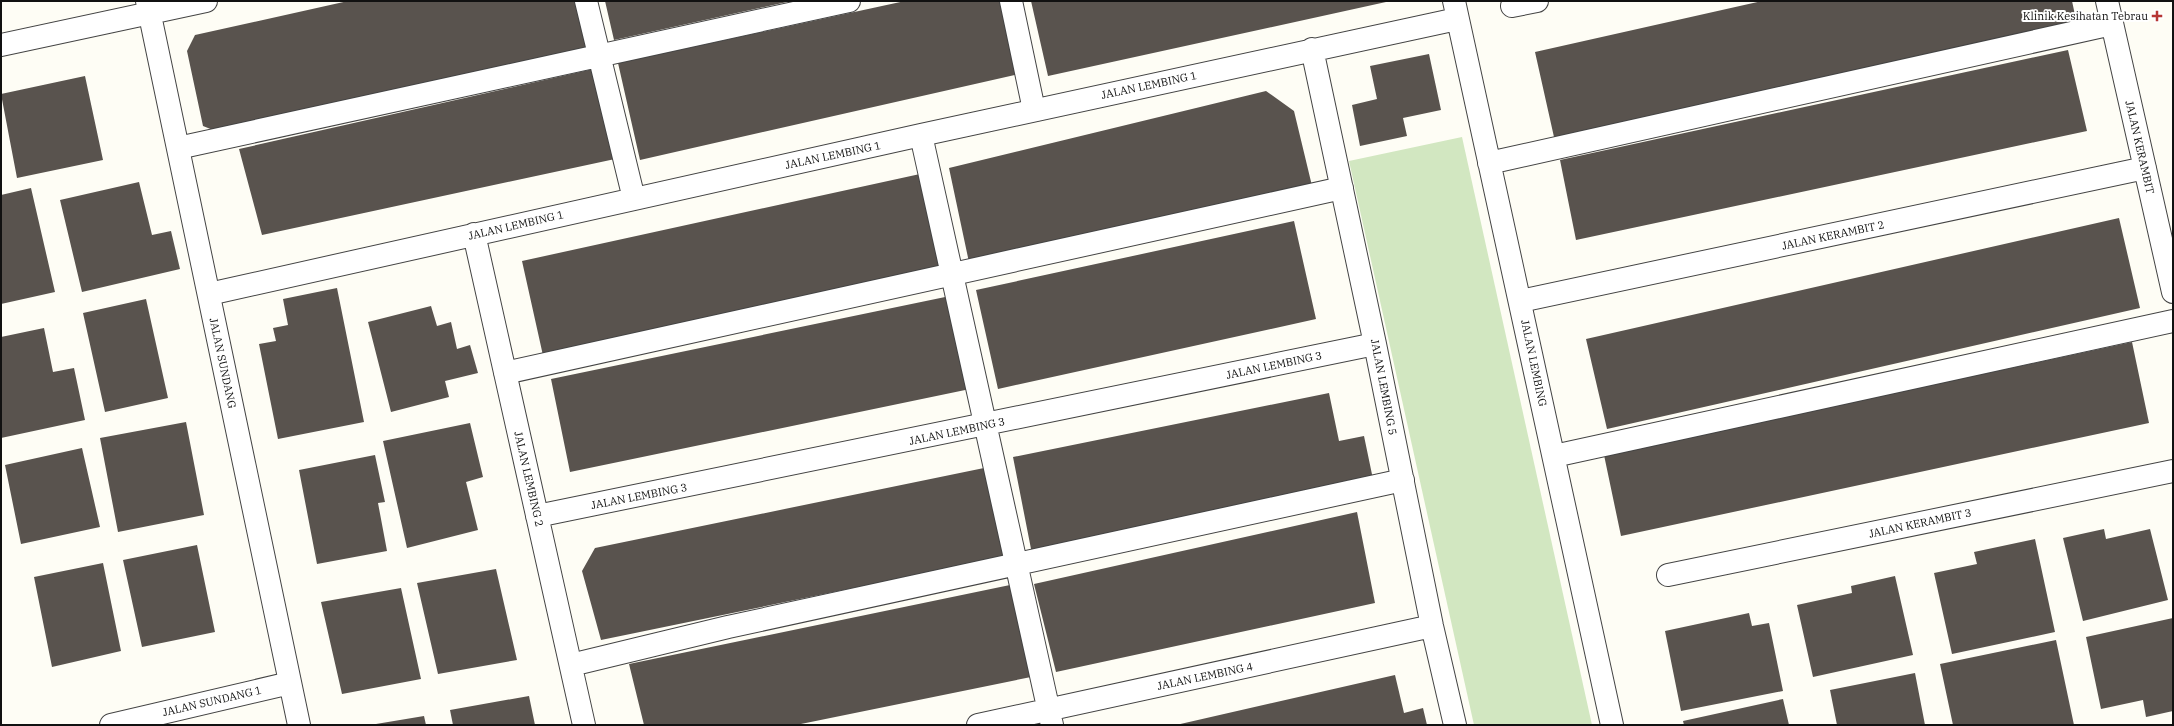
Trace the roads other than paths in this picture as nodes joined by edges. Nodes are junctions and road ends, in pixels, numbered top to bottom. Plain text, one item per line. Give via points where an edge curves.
1 (206, 1) edge
2 (586, 1) edge
3 (849, 1) edge
4 (1011, 1) edge
5 (1537, 1) edge
6 (2107, 1) edge
7 (1512, 6) dead end
8 (148, 7) edge
9 (1456, 10) edge
10 (2112, 24) junction
11 (1, 45) edge
12 (1312, 49) junction
13 (598, 57) junction
14 (1034, 110) junction
15 (921, 135) junction
16 (178, 148) junction
17 (1489, 163) junction
18 (2145, 168) junction
19 (1342, 188) junction
20 (634, 199) junction
21 (474, 234) junction
22 (953, 276) junction
23 (2173, 292) edge
24 (209, 294) junction
25 (1520, 301) junction
26 (2173, 321) edge
27 (1375, 344) junction
28 (505, 373) junction
29 (985, 426) junction
30 (1554, 456) junction
31 (2173, 471) edge
32 (1403, 480) junction
33 (537, 516) junction
34 (1017, 564) junction
35 (1668, 575) dead end
36 (1432, 626) junction
37 (571, 665) junction
38 (290, 683) junction
39 (1051, 718) edge
40 (111, 725) edge
41 (299, 725) edge
42 (584, 725) edge
43 (978, 725) edge
44 (1455, 725) edge
45 (1612, 725) edge

1 - 8 street
2 - 13 street
3 - 13 street
4 - 14 street
5 - 7 street
6 - 10 street, JALAN KERAMBIT
8 - 11 street
8 - 16 street, JALAN SUNDANG
9 - 12 street, JALAN LEMBING 1
9 - 17 street, JALAN LEMBING
10 - 17 street
10 - 18 street, JALAN KERAMBIT
12 - 14 street, JALAN LEMBING 1
12 - 19 street, JALAN LEMBING 5
13 - 16 street
13 - 20 street
14 - 15 street, JALAN LEMBING 1
15 - 20 street, JALAN LEMBING 1
15 - 22 street
16 - 24 street, JALAN SUNDANG
17 - 25 street, JALAN LEMBING
18 - 23 street, JALAN KERAMBIT
18 - 25 street, JALAN KERAMBIT 2
19 - 22 street
19 - 27 street, JALAN LEMBING 5
20 - 21 street, JALAN LEMBING 1
21 - 24 street, JALAN LEMBING 1
21 - 28 street, JALAN LEMBING 2
22 - 28 street
22 - 29 street
24 - 38 street, JALAN SUNDANG
25 - 30 street, JALAN LEMBING
26 - 30 street
27 - 29 street, JALAN LEMBING 3
27 - 32 street, JALAN LEMBING 5
28 - 33 street, JALAN LEMBING 2
29 - 33 street, JALAN LEMBING 3
29 - 34 street
30 - 45 street, JALAN LEMBING
31 - 35 street, JALAN KERAMBIT 3
32 - 34 street
32 - 36 street, JALAN LEMBING 5
33 - 37 street, JALAN LEMBING 2
34 - 37 street via 728,627
34 - 39 street
36 - 39 street, JALAN LEMBING 4
36 - 44 street, JALAN LEMBING 5
37 - 42 street, JALAN LEMBING 2
38 - 40 street, JALAN SUNDANG 1
38 - 41 street, JALAN SUNDANG
39 - 43 street, JALAN LEMBING 4

